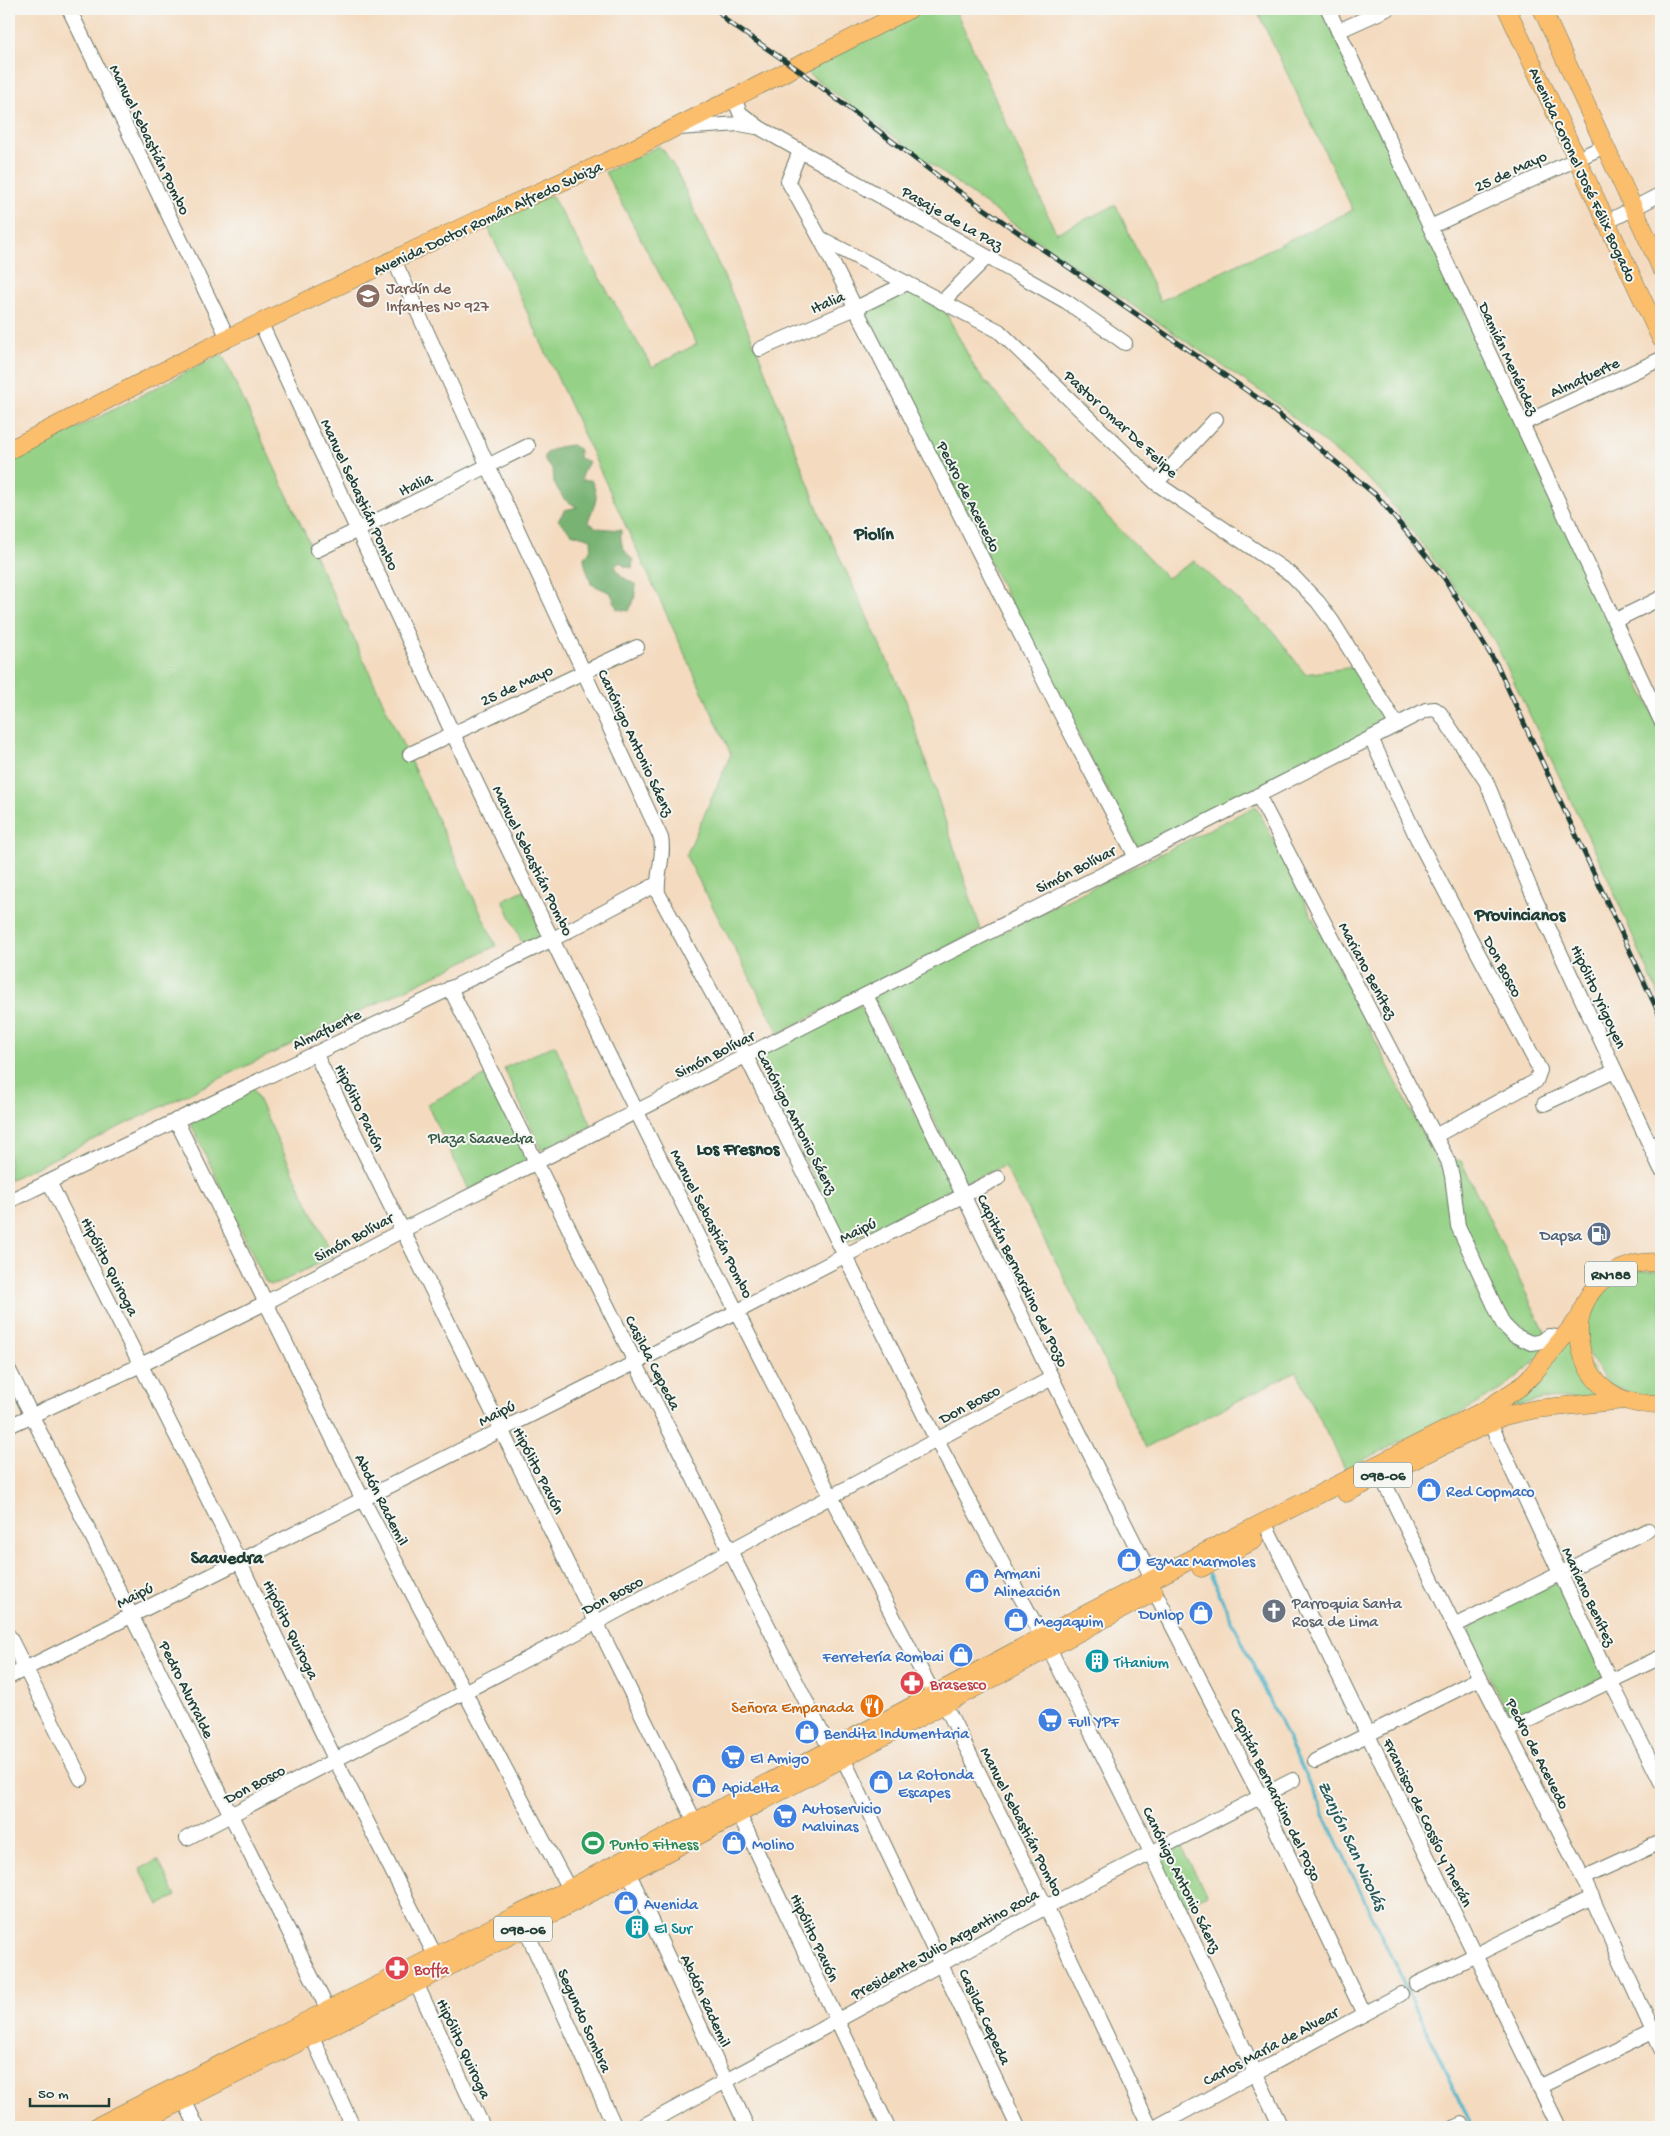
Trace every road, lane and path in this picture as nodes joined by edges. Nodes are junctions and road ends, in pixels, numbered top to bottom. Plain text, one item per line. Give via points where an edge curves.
1 (69, 9) edge
2 (910, 9) edge
3 (1328, 9) edge
4 (1387, 9) edge
5 (1507, 9) edge
6 (1542, 9) edge
7 (1338, 31) junction
8 (734, 98) junction
9 (760, 128) junction
10 (673, 129) junction
11 (1605, 146) junction
12 (800, 151) junction
13 (1577, 158) junction
14 (1661, 194) edge
15 (1633, 208) junction
16 (1607, 222) junction
17 (1430, 227) junction
18 (820, 238) junction
19 (987, 257) junction
20 (394, 260) junction
21 (1661, 268) edge
22 (907, 283) junction
23 (942, 302) junction
24 (856, 308) junction
25 (261, 324) junction
26 (228, 338) junction
27 (1661, 339) edge
28 (1124, 343) dead end
29 (760, 349) dead end
30 (1661, 359) edge
31 (1216, 419) dead end
32 (1522, 424) junction
33 (528, 446) dead end
34 (9, 450) edge
35 (488, 466) junction
36 (1156, 483) junction
37 (359, 530) junction
38 (317, 550) dead end
39 (1661, 598) edge
40 (1614, 620) junction
41 (637, 647) dead end
42 (585, 672) junction
43 (1435, 708) joint
44 (1661, 721) edge
45 (1397, 725) junction
46 (453, 733) junction
47 (1371, 738) junction
48 (410, 754) dead end
49 (1258, 795) junction
50 (1136, 857) junction
51 (657, 884) junction
52 (553, 939) junction
53 (450, 988) junction
54 (866, 995) junction
55 (315, 1053) junction
56 (746, 1056) junction
57 (1615, 1071) junction
58 (1544, 1104) dead end
59 (636, 1111) junction
60 (176, 1120) junction
61 (1435, 1136) junction
62 (536, 1163) junction
63 (1661, 1169) edge
64 (998, 1178) dead end
65 (48, 1182) junction
66 (963, 1196) junction
67 (9, 1201) edge
68 (403, 1230) junction
69 (846, 1255) junction
70 (1661, 1263) edge
71 (265, 1303) junction
72 (738, 1311) junction
73 (1580, 1317) junction
74 (1560, 1342) junction
75 (635, 1362) junction
76 (141, 1365) junction
77 (9, 1370) edge
78 (1052, 1378) junction
79 (1624, 1400) junction
80 (1657, 1406) edge
81 (31, 1415) junction
82 (1490, 1423) junction
83 (9, 1426) edge
84 (500, 1429) junction
85 (937, 1441) junction
86 (1381, 1476) junction
87 (831, 1498) junction
88 (363, 1500) junction
89 (1648, 1530) dead end
90 (1269, 1532) junction
91 (729, 1551) junction
92 (239, 1561) junction
93 (1560, 1574) junction
94 (1154, 1586) junction
95 (132, 1615) junction
96 (597, 1622) junction
97 (1454, 1626) junction
98 (9, 1636) edge
99 (1046, 1643) junction
100 (1661, 1657) edge
101 (25, 1668) junction
102 (9, 1677) edge
103 (1480, 1678) junction
104 (1610, 1680) junction
105 (464, 1692) junction
106 (940, 1700) junction
107 (1508, 1730) junction
108 (1368, 1734) junction
109 (837, 1754) junction
110 (335, 1759) junction
111 (1315, 1762) dead end
112 (81, 1779) dead end
113 (1293, 1780) dead end
114 (1661, 1782) edge
115 (1260, 1796) junction
116 (739, 1814) junction
117 (230, 1815) junction
118 (695, 1822) junction
119 (187, 1838) dead end
120 (1661, 1842) edge
121 (1151, 1852) junction
122 (625, 1866) junction
123 (1583, 1878) junction
124 (569, 1889) junction
125 (1592, 1897) junction
126 (1046, 1908) junction
127 (525, 1928) junction
128 (436, 1957) junction
129 (1474, 1957) junction
130 (942, 1963) junction
131 (416, 1983) junction
132 (1417, 1984) dead end
133 (1401, 1994) dead end
134 (1364, 2014) junction
135 (332, 2018) junction
136 (836, 2022) junction
137 (308, 2029) junction
138 (1657, 2030) edge
139 (1661, 2049) edge
140 (1255, 2073) junction
141 (726, 2082) junction
142 (1539, 2087) junction
143 (184, 2100) junction
144 (96, 2127) edge
145 (131, 2127) edge
146 (197, 2127) edge
147 (353, 2127) edge
148 (483, 2127) edge
149 (615, 2127) edge
150 (641, 2127) edge
151 (747, 2127) edge
152 (888, 2127) edge
153 (1018, 2127) edge
154 (1150, 2127) edge
155 (1156, 2127) edge
156 (1281, 2127) edge
157 (1559, 2127) edge

1 - 26 street, Manuel Sebastián Pombo
2 - 8 main road, Avenida Doctor Román Alfredo Subiza
3 - 7 street, Damián Menéndez
4 - 7 street
5 - 13 main road, Avenida Coronel José Félix Bogado
6 - 11 main road, Avenida Coronel José Félix Bogado
7 - 17 street, Damián Menéndez
8 - 9 street, Pasaje de La Paz via 740,113
8 - 10 main road, Avenida Doctor Román Alfredo Subiza
9 - 10 street, Pasaje de La Paz via 740,124
9 - 12 street, Pasaje de La Paz
10 - 20 main road, Avenida Doctor Román Alfredo Subiza
11 - 13 street, 25 de Mayo
11 - 15 main road, Avenida Coronel José Félix Bogado
12 - 18 street, Pedro de Acevedo via 788,181
12 - 19 street, Pasaje de La Paz
13 - 16 main road, Avenida Coronel José Félix Bogado
13 - 17 street, 25 de Mayo
14 - 15 street
15 - 16 street
15 - 21 main road, Avenida Coronel José Félix Bogado
16 - 27 main road, Avenida Coronel José Félix Bogado
17 - 32 street, Damián Menéndez
18 - 22 street, Pastor Omar De Felipe
18 - 24 street, Pedro de Acevedo
19 - 23 street
19 - 28 street, Pasaje de La Paz via 1067,302
20 - 25 main road, Avenida Doctor Román Alfredo Subiza
20 - 35 street, Canónigo Antonio Sáenz
22 - 23 street, Pastor Omar De Felipe
22 - 24 street, Italia
23 - 36 street, Pastor Omar De Felipe via 1007,337
24 - 29 street, Italia
24 - 50 street, Pedro de Acevedo
25 - 26 main road, Avenida Doctor Román Alfredo Subiza
25 - 37 street, Manuel Sebastián Pombo
26 - 34 main road, Avenida Doctor Román Alfredo Subiza
30 - 32 street, Almafuerte
31 - 36 street
32 - 40 street, Damián Menéndez
33 - 35 street, Italia
35 - 37 street, Italia
35 - 42 street, Canónigo Antonio Sáenz
36 - 45 street, Pastor Omar De Felipe via 1297,580 1347,641
37 - 38 street, Italia
37 - 46 street, Manuel Sebastián Pombo
39 - 40 street
40 - 44 street, Damián Menéndez
41 - 42 street, 25 de Mayo
42 - 46 street, 25 de Mayo
42 - 51 street, Canónigo Antonio Sáenz via 662,838
43 - 45 street, Simón Bolívar
43 - 57 street, Hipólito Yrigoyen via 1486,781 1530,888
45 - 47 street, Simón Bolívar
46 - 48 street, 25 de Mayo
46 - 52 street, Manuel Sebastián Pombo
47 - 49 street, Simón Bolívar
47 - 61 street, Don Bosco via 1417,838 1540,1070 1536,1080
49 - 50 street, Simón Bolívar
49 - 61 street, Mariano Benítez
50 - 54 street, Simón Bolívar
51 - 52 street, Almafuerte
51 - 56 street, Canónigo Antonio Sáenz via 658,893
52 - 53 street, Almafuerte
52 - 59 street, Manuel Sebastián Pombo
53 - 55 street, Almafuerte
53 - 62 street, Casilda Cepeda
54 - 56 street, Simón Bolívar
54 - 66 street, Capitán Bernardino del Pozo
55 - 60 street, Almafuerte
55 - 68 street, Hipólito Pavón
56 - 59 street, Simón Bolívar
56 - 69 street, Canónigo Antonio Sáenz
57 - 58 street
57 - 63 street, Hipólito Yrigoyen
59 - 62 street, Simón Bolívar
59 - 72 street, Manuel Sebastián Pombo
60 - 65 street, Almafuerte
60 - 71 street, Abdón Rademil
61 - 74 street, Mariano Benítez via 1452,1176 1458,1226 1503,1324 1514,1335 1531,1343 1549,1336
62 - 68 street, Simón Bolívar
62 - 75 street, Casilda Cepeda
64 - 66 street, Maipú
65 - 67 street, Almafuerte
65 - 76 street, Hipólito Quiroga
66 - 69 street, Maipú
66 - 78 street, Capitán Bernardino del Pozo
68 - 71 street, Simón Bolívar
68 - 84 street, Hipólito Pavón
69 - 72 street, Maipú
69 - 85 street, Canónigo Antonio Sáenz
70 - 73 main road, RN188 via 1635,1263 1616,1270 1600,1282
71 - 76 street, Simón Bolívar
71 - 88 street, Abdón Rademil
72 - 75 street, Maipú
72 - 87 street, Manuel Sebastián Pombo
73 - 74 main road, 098-06
73 - 79 main road, RN188 via 1579,1342 1586,1367 1596,1381
74 - 94 main road, 098-06 via 1520,1387 1485,1410
75 - 84 street, Maipú
75 - 91 street, Casilda Cepeda
76 - 81 street, Simón Bolívar
76 - 92 street, Hipólito Quiroga
77 - 81 street, Pedro Alurralde
78 - 85 street, Don Bosco
78 - 94 street, Capitán Bernardino del Pozo
79 - 80 main road, RN188
79 - 82 main road, 098-06 via 1536,1409
81 - 83 street, Simón Bolívar
81 - 95 street, Pedro Alurralde
82 - 86 main road, 098-06
82 - 93 street, Mariano Benítez
84 - 88 street, Maipú
84 - 96 street, Hipólito Pavón
85 - 87 street, Don Bosco
85 - 99 street, Canónigo Antonio Sáenz
86 - 90 main road, 098-06
86 - 97 street, Pedro de Acevedo
87 - 91 street, Don Bosco
87 - 106 street, Manuel Sebastián Pombo
88 - 92 street, Maipú
88 - 105 street, Abdón Rademil
89 - 93 street
90 - 94 main road, 098-06
90 - 108 street, Francisco de Cossío y Therán
91 - 96 street, Don Bosco
91 - 109 street, Casilda Cepeda
92 - 95 street, Maipú
92 - 110 street, Hipólito Quiroga
93 - 97 street
93 - 104 street, Mariano Benítez
94 - 99 main road, 098-06
94 - 115 street, Capitán Bernardino del Pozo
95 - 101 street, Maipú
95 - 117 street, Pedro Alurralde
96 - 105 street, Don Bosco
96 - 118 street, Hipólito Pavón
97 - 103 street, Pedro de Acevedo
98 - 101 street
99 - 106 main road, 098-06
99 - 121 street, Canónigo Antonio Sáenz
100 - 104 street
101 - 102 street, Maipú
101 - 112 street
103 - 107 street, Pedro de Acevedo
103 - 108 street
104 - 107 street
104 - 114 street, Mariano Benítez
105 - 110 street, Don Bosco
105 - 124 street, Abdón Rademil
106 - 109 main road, 098-06
106 - 126 street, Manuel Sebastián Pombo
107 - 123 street, Pedro de Acevedo
108 - 111 street
108 - 129 street, Francisco de Cossío y Therán
109 - 116 main road, 098-06
109 - 118 main road, 098-06
109 - 130 street, Casilda Cepeda
110 - 117 street, Don Bosco
110 - 128 street, Hipólito Quiroga
113 - 115 street, Presidente Julio Argentino Roca
115 - 121 street, Presidente Julio Argentino Roca
115 - 134 street, Capitán Bernardino del Pozo
116 - 122 main road, 098-06
116 - 136 street, Hipólito Pavón
117 - 119 street, Don Bosco
117 - 135 street, Pedro Alurralde
118 - 122 main road, 098-06
120 - 123 street
121 - 126 street, Presidente Julio Argentino Roca
121 - 140 street, Canónigo Antonio Sáenz
122 - 124 main road, 098-06
122 - 127 main road, 098-06
122 - 141 street, Abdón Rademil
123 - 125 street, Pedro de Acevedo
124 - 128 main road, 098-06
125 - 129 street
125 - 138 street, Pedro de Acevedo
126 - 130 street, Presidente Julio Argentino Roca
126 - 154 street, Manuel Sebastián Pombo
127 - 131 main road, 098-06
127 - 149 street, Segundo Sombra
128 - 135 main road, 098-06
129 - 132 street
129 - 142 street, Francisco de Cossío y Therán
130 - 136 street, Presidente Julio Argentino Roca
130 - 153 street, Casilda Cepeda
131 - 135 main road, 098-06
131 - 148 street, Hipólito Quiroga
133 - 134 street, Carlos María de Alvear
134 - 140 street, Carlos María de Alvear
135 - 137 main road, 098-06
136 - 141 street, Presidente Julio Argentino Roca
136 - 152 street, Hipólito Pavón
137 - 143 main road, 098-06
137 - 144 main road, 098-06
137 - 147 street
138 - 139 street, Pedro de Acevedo
138 - 142 street
140 - 155 street, Carlos María de Alvear
140 - 156 street, Canónigo Antonio Sáenz
141 - 150 street, Presidente Julio Argentino Roca
141 - 151 street, Abdón Rademil
142 - 157 street, Francisco de Cossío y Therán
143 - 145 main road, 098-06
143 - 146 street

